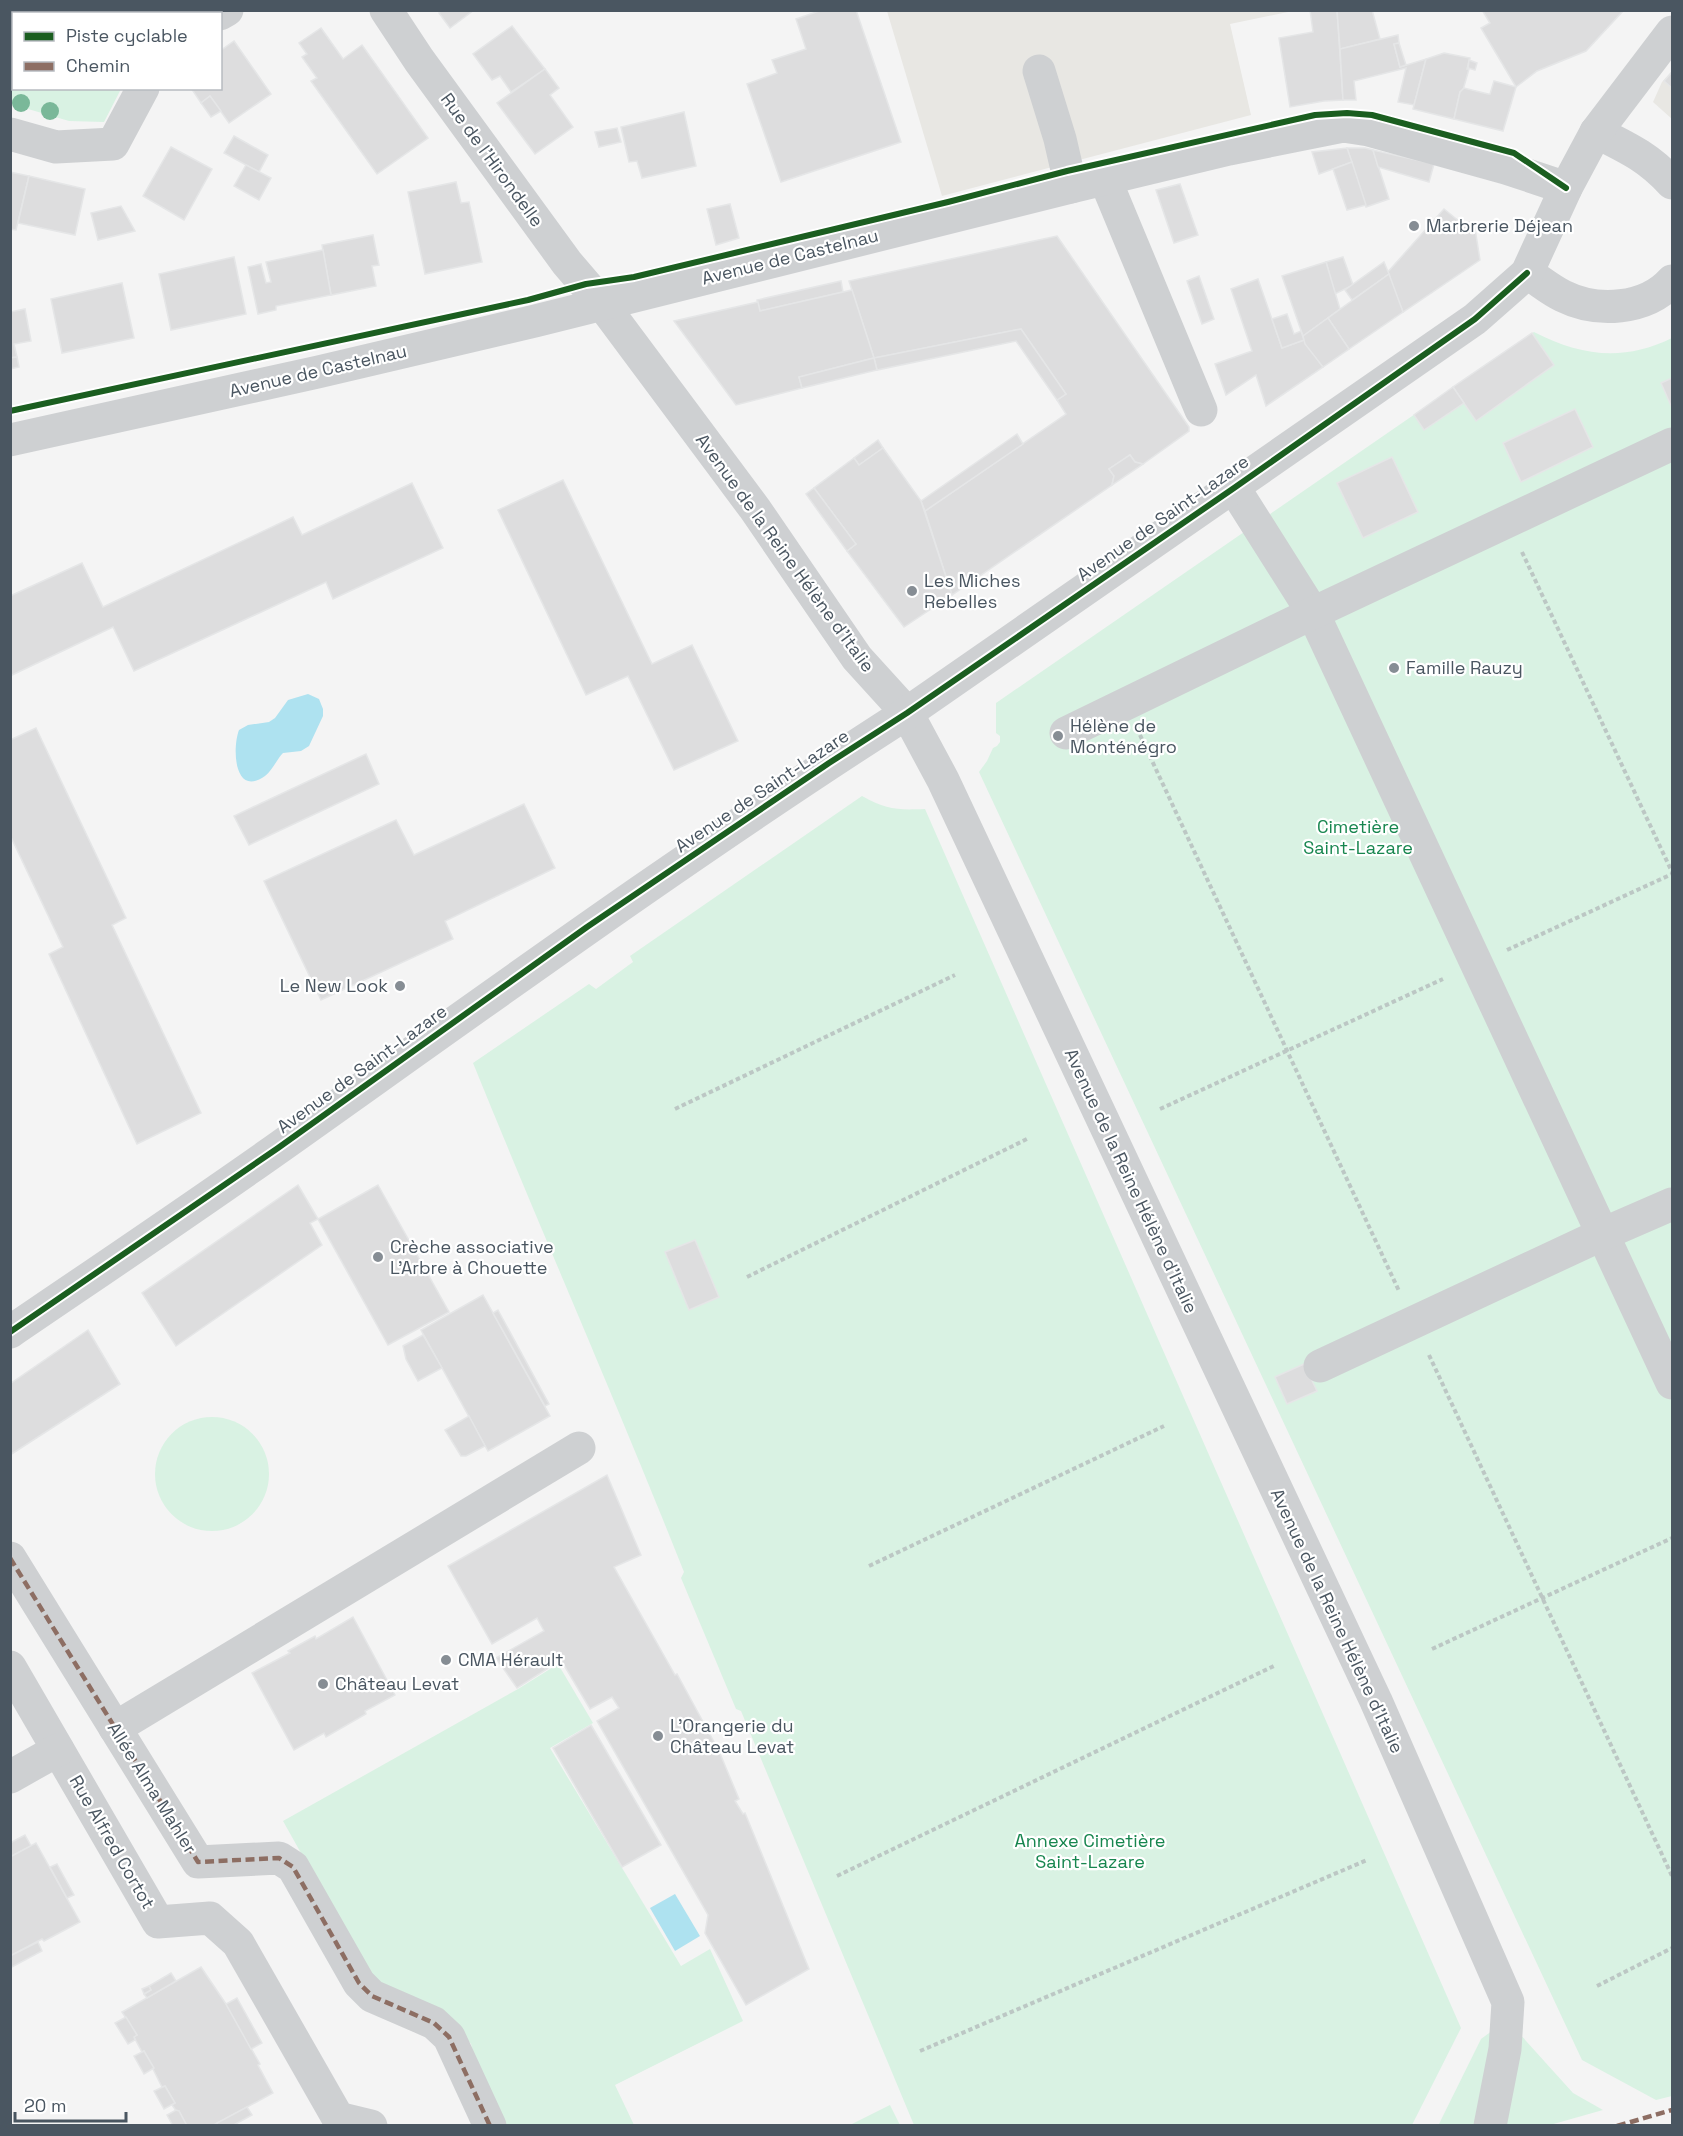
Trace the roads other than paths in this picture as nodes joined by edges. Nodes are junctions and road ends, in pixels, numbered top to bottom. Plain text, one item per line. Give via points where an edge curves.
1 (386, 10) edge
2 (1672, 32) edge
3 (1039, 71) dead end
4 (142, 90) edge
5 (1596, 132) junction
6 (10, 134) edge
7 (1105, 179) junction
8 (1672, 183) edge
9 (1071, 187) junction
10 (1566, 189) junction
11 (1527, 273) junction
12 (1672, 281) edge
13 (603, 305) junction
14 (1201, 410) dead end
15 (10, 440) edge
16 (1672, 444) edge
17 (1233, 488) junction
18 (1313, 613) junction
19 (907, 713) junction
20 (1066, 733) dead end
21 (1672, 1204) edge
22 (1603, 1234) junction
23 (10, 1332) edge
24 (1320, 1366) dead end
25 (1672, 1383) edge
26 (579, 1448) dead end
27 (10, 1558) edge
28 (10, 1667) edge
29 (116, 1728) junction
30 (58, 1750) junction
31 (10, 1776) edge
32 (372, 2126) edge
33 (490, 2126) edge
34 (1490, 2126) edge

1 - 13 street, Rue de l'Hirondelle via 567,263
2 - 5 street
3 - 9 street
4 - 6 street via 113,144 56,147
5 - 8 street via 1656,165
5 - 10 street
7 - 9 street, Avenue de Castelnau
7 - 10 street, Avenue de Castelnau via 1343,126 1506,168
7 - 14 street
9 - 13 street, Avenue de Castelnau
10 - 11 street
11 - 12 street via 1564,297 1597,307 1632,305 1664,291
11 - 17 street, Avenue de Saint-Lazare via 1475,319
13 - 15 street, Avenue de Castelnau
13 - 19 street, Avenue de la Reine Hélène d'Italie via 755,509 857,658
16 - 18 street
17 - 18 street
17 - 19 street, Avenue de Saint-Lazare
18 - 20 street
18 - 22 street
19 - 23 street, Avenue de Saint-Lazare via 587,927 278,1148
19 - 34 street, Avenue de la Reine Hélène d'Italie via 943,780 1370,1690 1508,2002 1505,2049
21 - 22 street
22 - 24 street
22 - 25 street
26 - 29 street
27 - 29 street, Allée Alma Mahler
28 - 30 street, Rue Alfred Cortot
29 - 33 street, Allée Alma Mahler via 198,1862 279,1858 293,1867 359,1983 372,1996 434,2023 449,2037
30 - 31 street
30 - 32 street, Rue Alfred Cortot via 158,1922 210,1918 238,1943 338,2118

